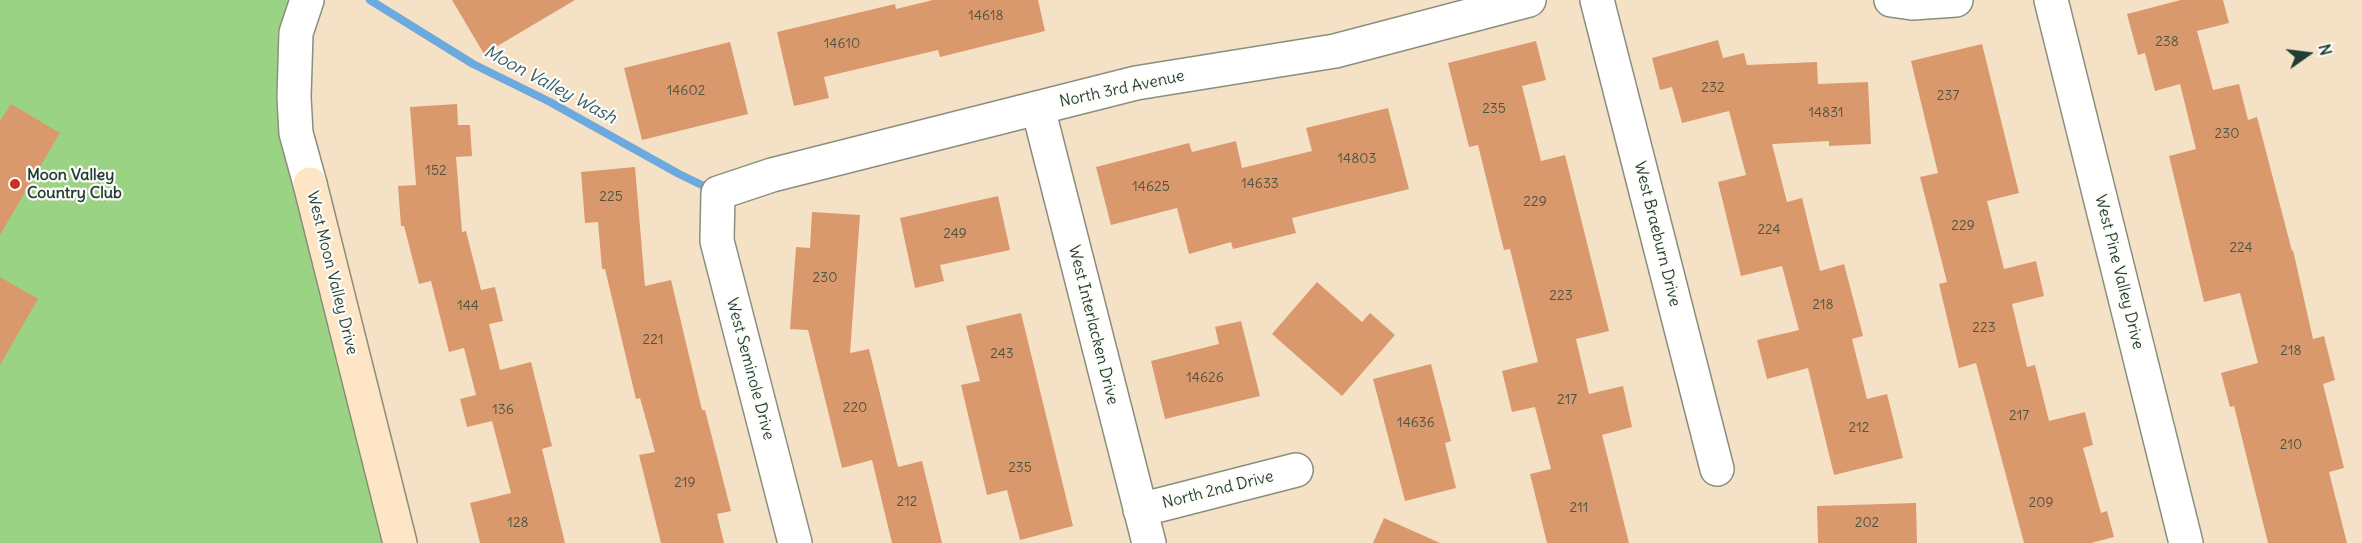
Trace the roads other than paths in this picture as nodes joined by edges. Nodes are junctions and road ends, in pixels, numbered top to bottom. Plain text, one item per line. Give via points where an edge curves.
1 (307, 0) edge
2 (1529, 0) edge
3 (1597, 0) edge
4 (1891, 0) edge
5 (1956, 0) edge
6 (2051, 0) edge
7 (1038, 108) junction
8 (718, 193) joint
9 (1717, 469) dead end
10 (1296, 470) dead end
11 (1140, 510) junction
12 (400, 543) edge
13 (795, 543) edge
14 (1149, 543) edge
15 (2186, 543) edge

1 - 12 street, West Moon Valley Drive via 296,33 296,133
2 - 7 street, North 3rd Avenue via 1335,51 1136,83
3 - 9 street, West Braeburn Drive
4 - 5 street
6 - 15 street, West Pine Valley Drive
7 - 8 street, North 3rd Avenue via 772,175
7 - 11 street, West Interlacken Drive
8 - 13 street, West Seminole Drive via 717,241
10 - 11 street, North 2nd Drive
11 - 14 street, West Interlacken Drive

